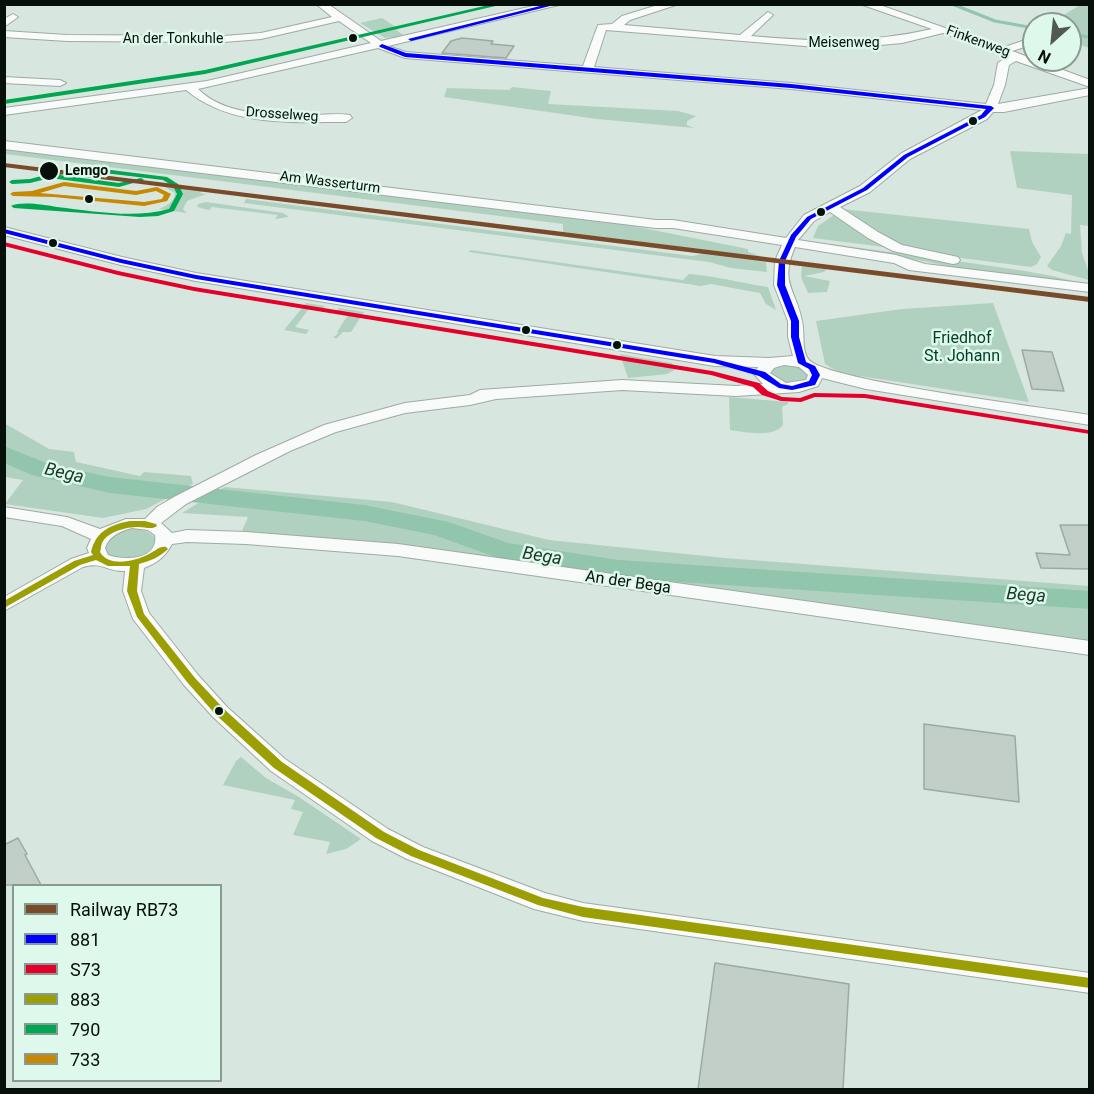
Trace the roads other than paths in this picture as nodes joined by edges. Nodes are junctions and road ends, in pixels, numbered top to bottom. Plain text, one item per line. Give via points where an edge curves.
1 (321, 4) edge
2 (558, 4) edge
3 (674, 4) edge
4 (866, 4) edge
5 (768, 15) dead end
6 (340, 18) junction
7 (615, 27) junction
8 (944, 30) junction
9 (4, 34) edge
10 (743, 38) junction
11 (1022, 44) edge
12 (382, 46) junction
13 (1003, 51) junction
14 (1016, 56) junction
15 (587, 71) junction
16 (4, 80) edge
17 (60, 83) dead end
18 (1089, 84) edge
19 (188, 87) junction
20 (1089, 91) edge
21 (991, 108) junction
22 (4, 113) edge
23 (346, 118) dead end
24 (4, 145) edge
25 (830, 206) junction
26 (4, 231) edge
27 (787, 246) junction
28 (1089, 283) edge
29 (1089, 288) edge
30 (795, 337) junction
31 (718, 363) junction
32 (769, 369) junction
33 (809, 372) junction
34 (783, 387) junction
35 (705, 389) junction
36 (726, 390) junction
37 (1089, 420) edge
38 (4, 512) edge
39 (150, 524) junction
40 (101, 537) junction
41 (166, 540) junction
42 (98, 556) junction
43 (135, 565) junction
44 (4, 605) edge
45 (1089, 648) edge
46 (1089, 984) edge

1 - 6 street
2 - 12 street
3 - 7 street via 626,18
4 - 8 street, Finkenweg
5 - 10 street
6 - 9 street, An der Tonkuhle via 261,36 224,39
6 - 12 street
7 - 10 street, Meisenweg
7 - 15 street via 602,27
8 - 10 street, Meisenweg via 911,40 876,44 824,45
8 - 13 street, Finkenweg
11 - 13 street
12 - 15 street via 405,55
12 - 19 street
13 - 14 street, Finkenweg
14 - 18 street, Finkenweg
14 - 21 street via 1004,63
15 - 21 street via 793,86
16 - 17 street
19 - 22 street
19 - 23 street, Drosselweg via 202,99 229,110 267,117
20 - 21 street
21 - 25 street via 983,116 906,156 865,189
24 - 27 street, Am Wasserturm via 656,224 705,236
25 - 27 street via 809,218
25 - 28 street via 898,248 952,260 1042,270
26 - 31 street via 196,277
27 - 29 street, Am Wasserturm via 887,264
27 - 30 street via 781,285 795,321
30 - 32 street
30 - 33 street
31 - 32 street
31 - 35 street via 726,374
32 - 33 street
32 - 34 street via 771,383
32 - 36 street via 750,385
33 - 34 street via 800,388
33 - 37 street
34 - 36 street
35 - 36 street
35 - 39 street via 622,385 490,395 372,416 317,432 269,452 165,510
38 - 40 street via 69,522
39 - 40 street via 122,525
39 - 41 street via 162,531
40 - 42 street via 96,548
41 - 43 street via 160,553
41 - 45 street, An der Bega via 187,536 246,538 398,550
42 - 43 street via 111,564
42 - 44 street via 77,563
43 - 46 street via 132,591 140,615 220,712 278,765 380,835 415,853 534,899 583,912

